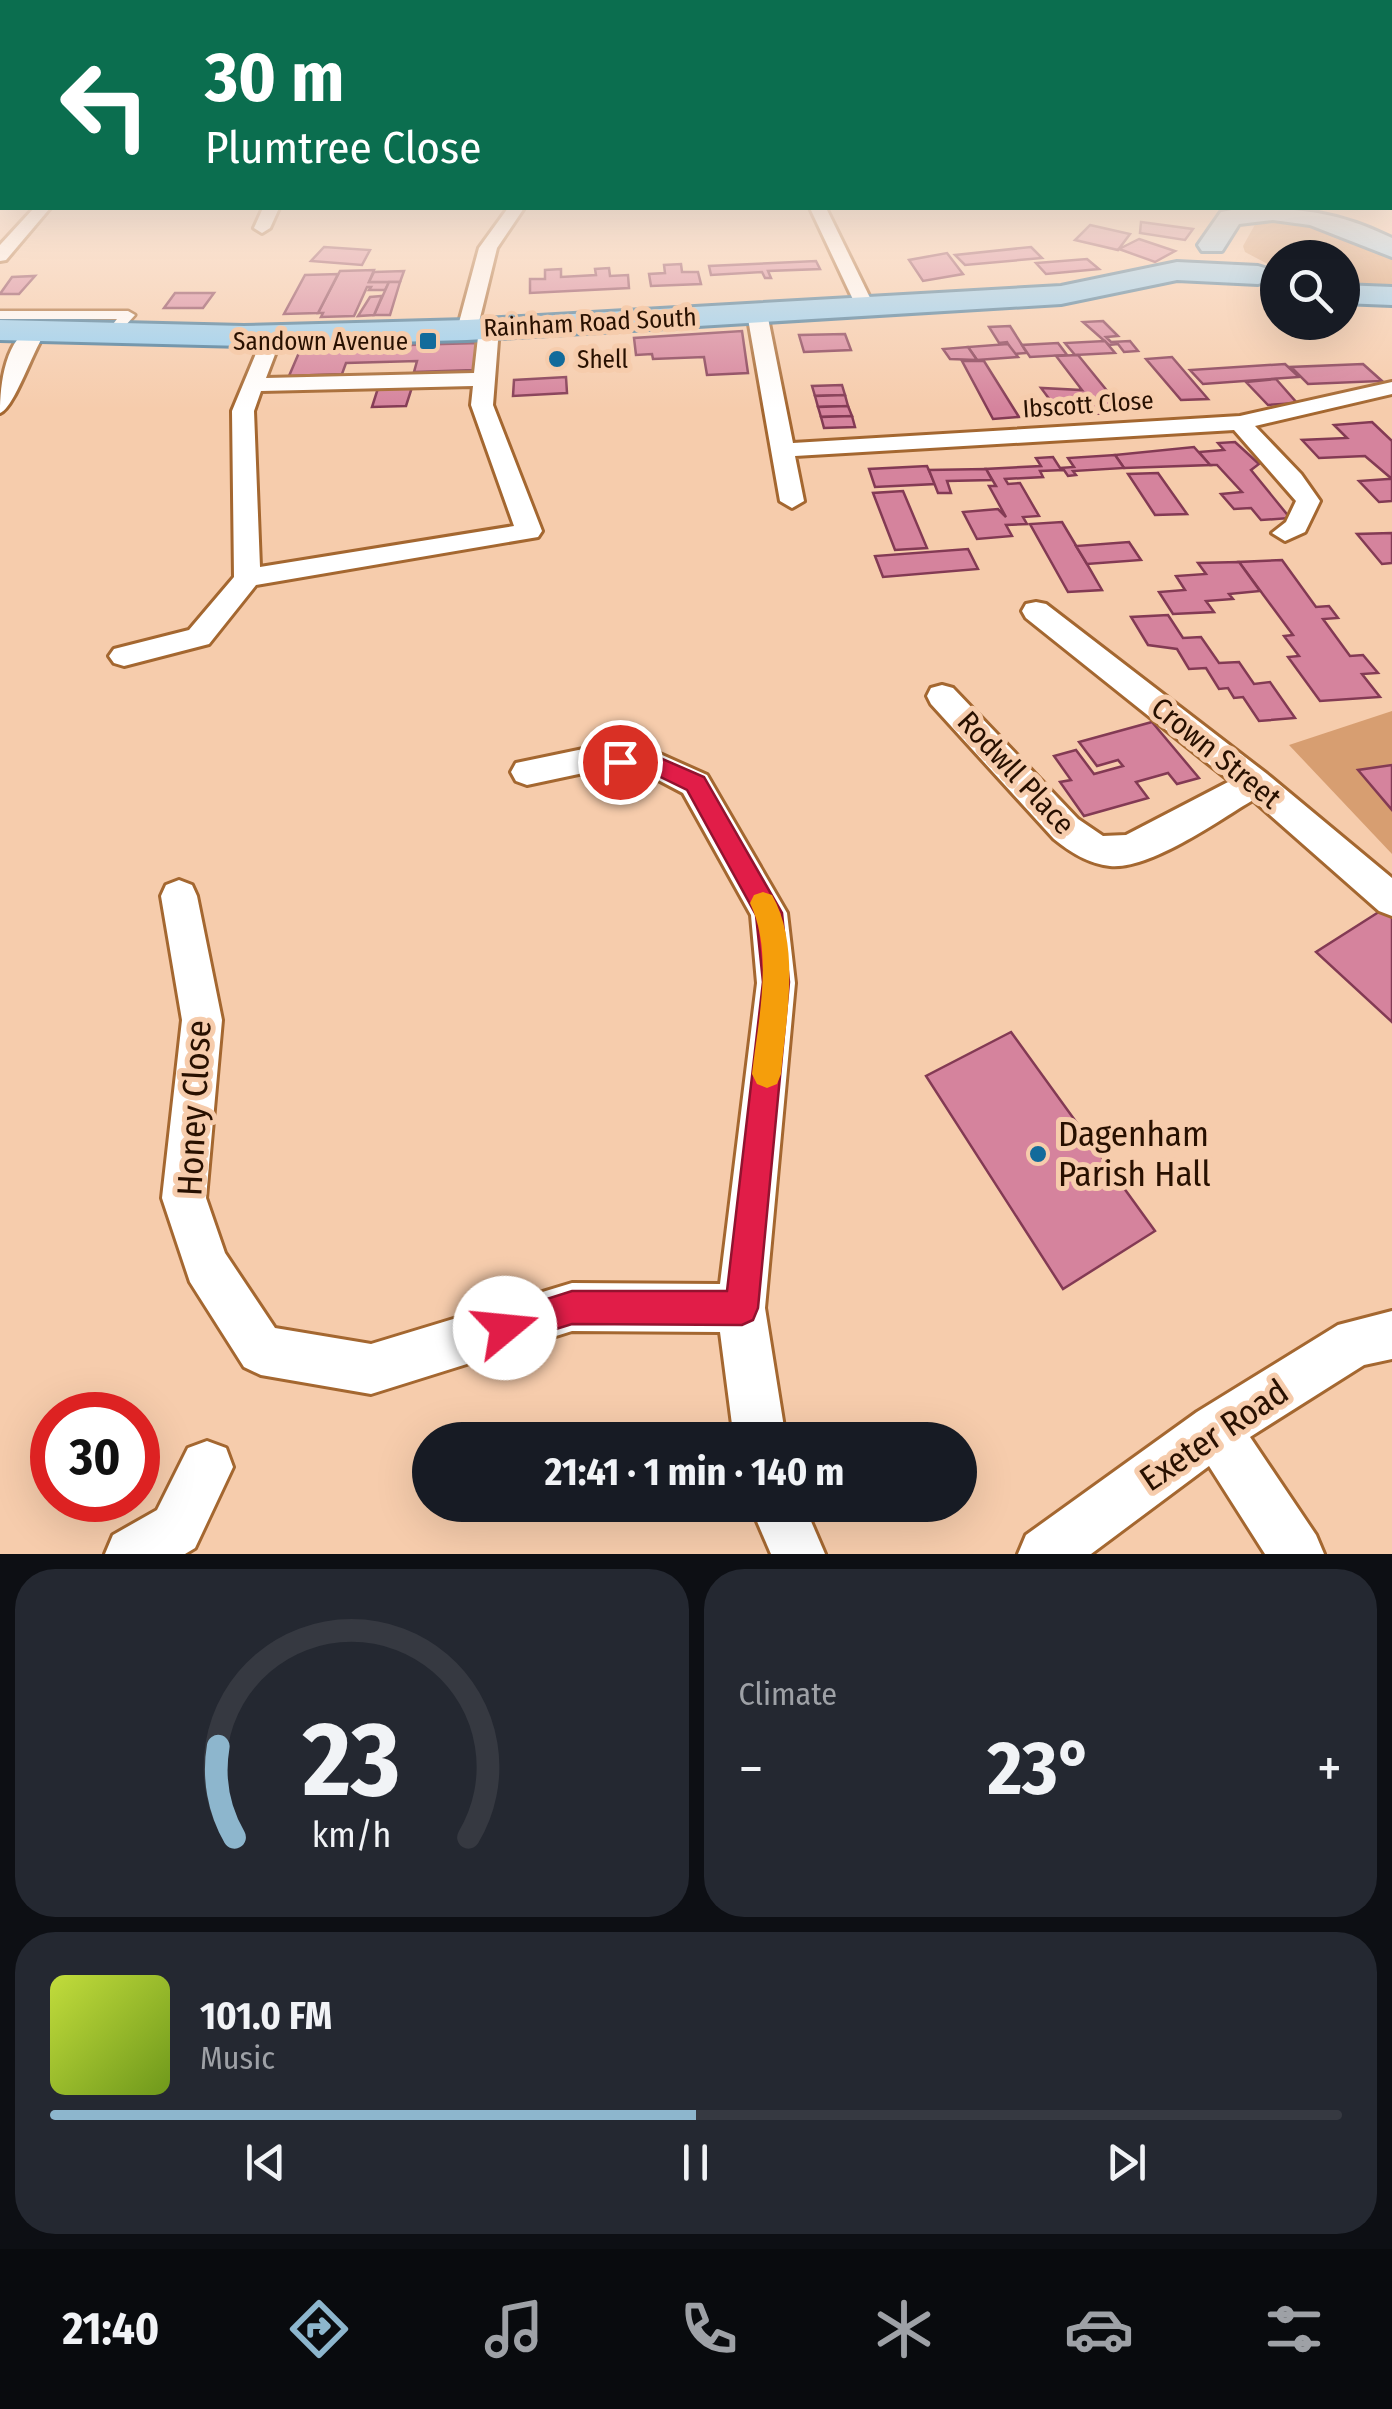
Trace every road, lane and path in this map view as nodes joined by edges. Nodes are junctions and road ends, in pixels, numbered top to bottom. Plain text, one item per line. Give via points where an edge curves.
1 (486, 264) edge
2 (845, 264) edge
3 (1179, 264) edge
4 (1232, 264) edge
5 (1177, 271) junction
6 (1260, 275) edge
7 (1260, 277) edge
8 (1360, 295) edge
9 (1392, 296) edge
10 (866, 308) junction
11 (757, 313) junction
12 (0, 315) edge
13 (478, 329) junction
14 (0, 330) edge
15 (37, 330) junction
16 (114, 333) junction
17 (272, 336) junction
18 (484, 379) junction
19 (253, 385) junction
20 (1392, 388) edge
21 (0, 406) edge
22 (1240, 422) junction
23 (784, 450) junction
24 (792, 501) dead end
25 (1285, 533) dead end
26 (247, 578) junction
27 (1036, 610) dead end
28 (124, 656) dead end
29 (942, 696) dead end
30 (527, 772) dead end
31 (1255, 783) junction
32 (179, 896) dead end
33 (1392, 900) edge
34 (742, 1308) junction
35 (1392, 1335) edge
36 (758, 1422) edge
37 (1215, 1430) junction
38 (207, 1467) dead end
39 (785, 1522) edge
40 (132, 1554) edge
41 (798, 1554) edge
42 (1045, 1554) edge
43 (1297, 1554) edge

1 - 13 street
2 - 10 street
3 - 5 main road, Rainham Road South
4 - 6 main road
5 - 7 main road, Rainham Road South
5 - 10 main road, Rainham Road South via 1061,296
8 - 9 main road
10 - 11 main road, Rainham Road South
11 - 13 main road, Rainham Road South
11 - 23 street
12 - 16 street via 128,316
13 - 17 main road, Rainham Road South
13 - 18 street
14 - 15 main road, Rainham Road South
15 - 16 main road, Rainham Road South
15 - 21 street
16 - 17 main road, Rainham Road South
17 - 19 street
18 - 19 street
18 - 26 street via 482,405 529,531
19 - 26 street via 243,412
20 - 22 street, Ibscott Close
22 - 23 street, Ibscott Close
22 - 25 street via 1308,501 1296,527
23 - 24 street
26 - 28 street via 199,637
27 - 31 street, Crown Street
29 - 31 street, Rodwll Place via 1066,829 1100,850 1119,852 1144,842
30 - 34 street via 588,760 651,762 696,784 769,913 776,982
31 - 33 street, Crown Street
32 - 34 street, Honey Close via 202,1020 184,1198 206,1266 260,1350 371,1369 572,1307
34 - 36 street
35 - 37 street, Exeter Road via 1356,1342
37 - 42 street, Exeter Road
37 - 43 street
38 - 40 street via 176,1528
39 - 41 street

